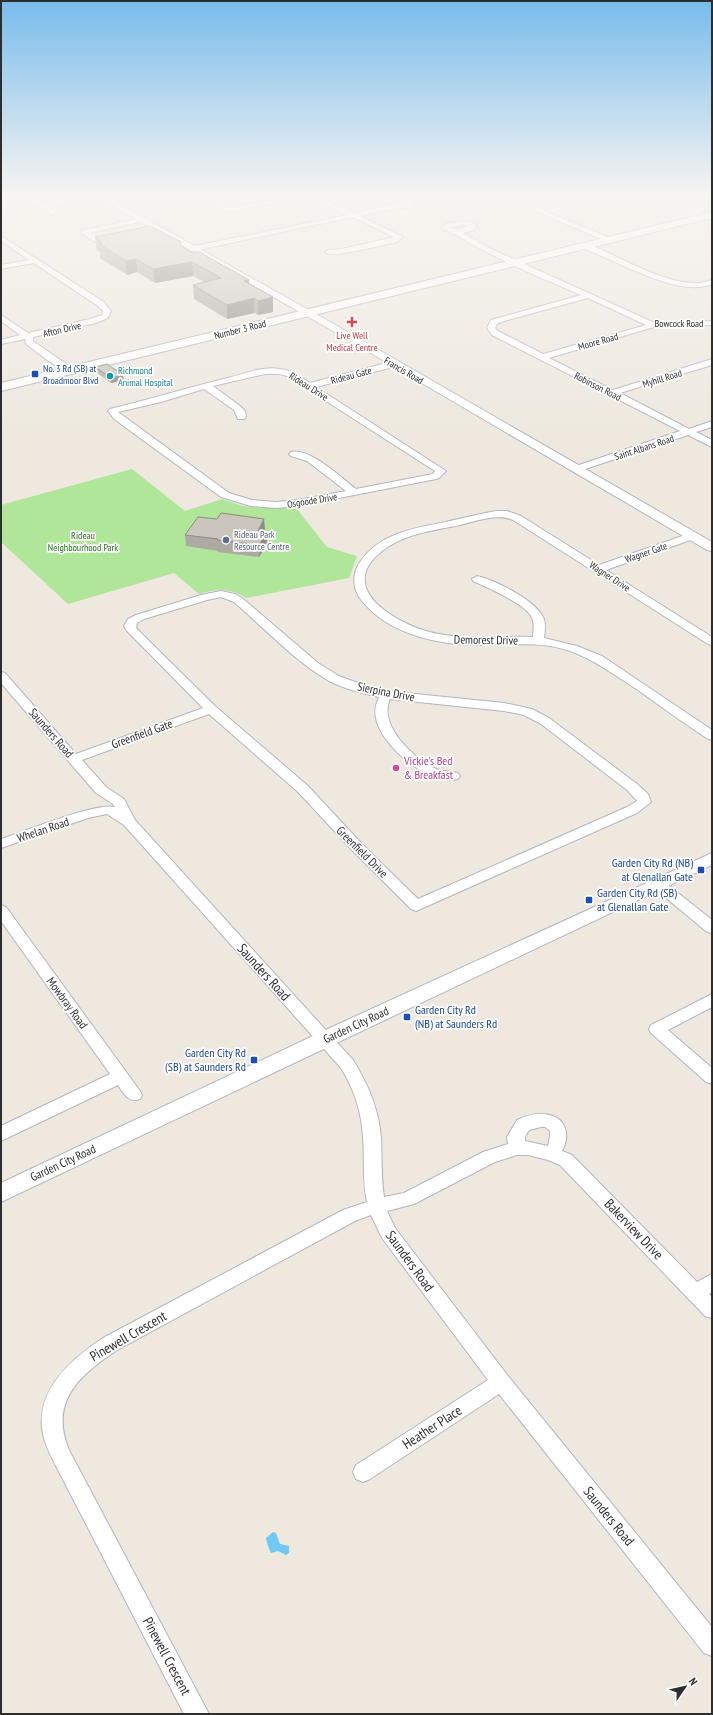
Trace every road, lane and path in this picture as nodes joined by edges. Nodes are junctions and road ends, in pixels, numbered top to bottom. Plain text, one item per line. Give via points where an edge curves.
1 (55, 274) edge
2 (238, 274) edge
3 (469, 274) edge
4 (539, 274) edge
5 (654, 274) edge
6 (712, 282) edge
7 (587, 296) junction
8 (307, 313) junction
9 (1, 317) edge
10 (712, 323) edge
11 (654, 325) junction
12 (28, 338) junction
13 (1, 342) edge
14 (542, 357) junction
15 (712, 362) edge
16 (394, 364) junction
17 (70, 369) junction
18 (206, 385) junction
19 (309, 386) junction
20 (1, 387) edge
21 (611, 393) junction
22 (113, 411) joint
23 (241, 417) dead end
24 (712, 424) edge
25 (688, 432) junction
26 (712, 444) edge
27 (294, 454) dead end
28 (576, 469) junction
29 (441, 471) joint
30 (354, 492) junction
31 (507, 514) joint
32 (692, 536) junction
33 (712, 547) edge
34 (599, 569) junction
35 (477, 579) dead end
36 (131, 623) joint
37 (538, 641) junction
38 (712, 642) edge
39 (1, 676) edge
40 (386, 695) junction
41 (211, 709) junction
42 (712, 736) edge
43 (73, 759) junction
44 (452, 776) dead end
45 (644, 802) joint
46 (109, 803) junction
47 (1, 844) edge
48 (712, 858) edge
49 (658, 884) junction
50 (1, 910) edge
51 (712, 928) edge
52 (712, 1000) edge
53 (325, 1039) junction
54 (120, 1077) junction
55 (712, 1078) edge
56 (134, 1095) dead end
57 (1, 1134) edge
58 (517, 1148) junction
59 (552, 1154) junction
60 (1, 1193) edge
61 (377, 1206) junction
62 (712, 1282) edge
63 (696, 1293) junction
64 (712, 1310) edge
65 (501, 1382) junction
66 (363, 1472) dead end
67 (712, 1646) edge
68 (197, 1714) edge

1 - 12 street, Afton Drive via 101,304 107,311 104,316 93,321
2 - 8 street, Francis Road
3 - 8 main road, Number 3 Road
4 - 7 street, Bowcock Road
5 - 6 street via 685,284 700,285
7 - 11 street, Bowcock Road
7 - 14 street, Robinson Road via 492,323 491,328 495,333
8 - 16 street, Francis Road
8 - 17 main road, Number 3 Road
9 - 12 street
10 - 11 street, Bowcock Road
11 - 14 street, Moore Road
12 - 13 street
12 - 17 street via 29,342
14 - 21 street, Robinson Road
15 - 21 street, Myhill Road
16 - 19 street, Rideau Gate
16 - 28 street, Francis Road
17 - 20 main road, Number 3 Road
18 - 19 street, Rideau Drive via 274,370 286,372
18 - 22 street, Rideau Drive
18 - 23 street via 237,408
19 - 29 street, Rideau Drive
21 - 25 street, Robinson Road
22 - 30 street, Osgoode Drive via 117,417 218,490 238,500 284,505
24 - 25 street, Saint Albans Road
25 - 26 street, Robinson Road
25 - 28 street, Saint Albans Road
27 - 30 street via 310,459
28 - 32 street, Francis Road
29 - 30 street, Osgoode Drive via 436,476
31 - 34 street, Wagner Drive
31 - 37 street, Demorest Drive via 428,528 391,540 374,551 363,564 359,586 377,611 412,630 462,641
32 - 33 street, Francis Road
32 - 34 street, Wagner Gate
34 - 38 street, Wagner Drive
35 - 37 street via 498,588 535,614 540,627
36 - 40 street, Sierpina Drive via 140,617 205,597 227,595 238,600 314,666 353,686
36 - 41 street, Greenfield Drive via 134,633
37 - 42 street, Demorest Drive via 576,649 602,660
39 - 43 street, Saunders Road
40 - 44 street via 381,705 381,718 393,740 416,762 429,770
40 - 45 street, Sierpina Drive via 504,706 534,715 632,787 643,797
41 - 43 street, Greenfield Gate
41 - 45 street, Greenfield Drive via 299,785 356,847 416,906 632,810
43 - 46 street, Saunders Road
46 - 47 street, Whelan Road via 85,815
46 - 53 street, Saunders Road
48 - 49 street, Garden City Road
49 - 51 street
49 - 53 street, Garden City Road
50 - 54 street, Mowbray Road
52 - 55 street via 657,1029
53 - 60 street, Garden City Road
53 - 61 street, Saunders Road via 352,1072 366,1103 372,1136 372,1169
54 - 56 street, Mowbray Road
54 - 57 street
58 - 59 street, Bakerview Drive
58 - 59 street via 516,1136 523,1124 545,1120 557,1127 560,1134 559,1145
58 - 61 street, Bakerview Drive via 489,1157 408,1199
59 - 63 street, Bakerview Drive via 566,1160
61 - 65 street, Saunders Road via 388,1233 397,1246
61 - 68 street, Pinewell Crescent via 349,1215 110,1344 75,1370 56,1398 52,1417 53,1431 63,1459
62 - 63 street
63 - 64 street, Bakerview Drive
65 - 66 street, Heather Place
65 - 67 street, Saunders Road

